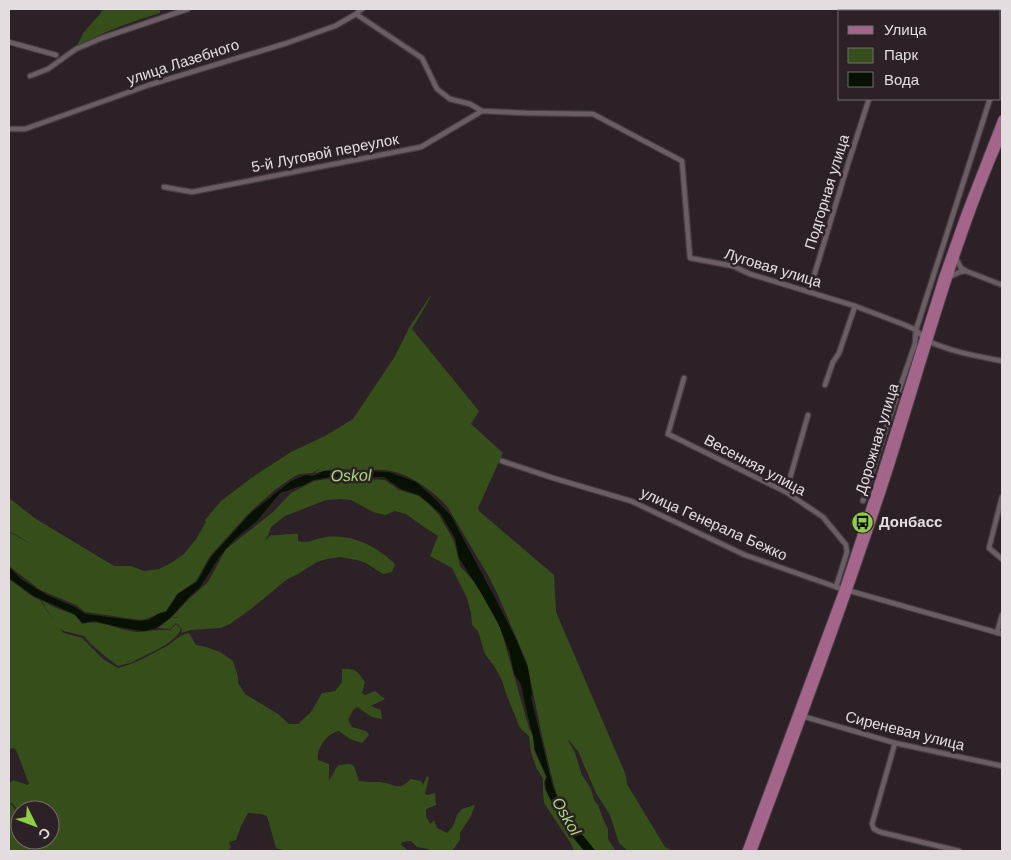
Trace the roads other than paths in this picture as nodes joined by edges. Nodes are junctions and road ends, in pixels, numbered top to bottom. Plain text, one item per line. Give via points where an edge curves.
1 (188, 9) edge
2 (362, 9) edge
3 (356, 14) junction
4 (9, 42) edge
5 (56, 54) dead end
6 (30, 76) dead end
7 (869, 100) edge
8 (990, 100) edge
9 (482, 111) junction
10 (1002, 119) edge
11 (9, 128) edge
12 (1002, 135) edge
13 (164, 187) dead end
14 (956, 258) junction
15 (966, 272) junction
16 (949, 277) junction
17 (1002, 285) edge
18 (809, 292) junction
19 (855, 306) junction
20 (916, 330) junction
21 (926, 339) junction
22 (1002, 361) edge
23 (684, 378) dead end
24 (825, 384) dead end
25 (808, 415) dead end
26 (502, 461) dead end
27 (786, 492) junction
28 (1002, 497) edge
29 (863, 501) dead end
30 (1002, 559) edge
31 (842, 589) junction
32 (1002, 615) edge
33 (1000, 634) edge
34 (800, 715) junction
35 (894, 743) junction
36 (1002, 766) edge
37 (746, 851) edge
38 (753, 851) edge
39 (959, 851) edge

1 - 6 street via 76,49 48,69
2 - 3 street, улица Лазебного
3 - 9 street, Луговая улица via 422,58 438,89 450,98
3 - 11 street, улица Лазебного via 335,26 295,40 150,84 25,129
4 - 5 street
7 - 18 street, Подгорная улица
8 - 20 street, Дорожная улица
9 - 13 street, 5-й Луговой переулок via 421,147 192,192
9 - 18 street, Луговая улица via 593,114 682,161 690,258 733,266
10 - 21 main road, Дорожная улица via 965,214
12 - 14 main road, Дорожная улица
14 - 15 street via 960,268
14 - 16 main road, Дорожная улица
15 - 16 street
15 - 17 street
16 - 21 main road, Дорожная улица
18 - 19 street, Луговая улица
19 - 20 street, Луговая улица
19 - 24 street
20 - 21 street, Луговая улица
20 - 29 street, Дорожная улица
21 - 22 street, Луговая улица via 942,348
21 - 31 main road, Дорожная улица
23 - 27 street, Весенняя улица via 668,434
25 - 27 street
26 - 31 street, улица Генерала Бежко via 631,501 746,555
27 - 31 street, Весенняя улица via 823,517 846,545
28 - 30 street via 989,548
31 - 33 street, улица Генерала Бежко
31 - 34 main road, Дорожная улица
32 - 33 street
34 - 35 street, Сиреневая улица
34 - 37 main road, Дорожная улица
34 - 38 main road, Дорожная улица
35 - 36 street, Сиреневая улица
35 - 39 street via 872,824 874,830

